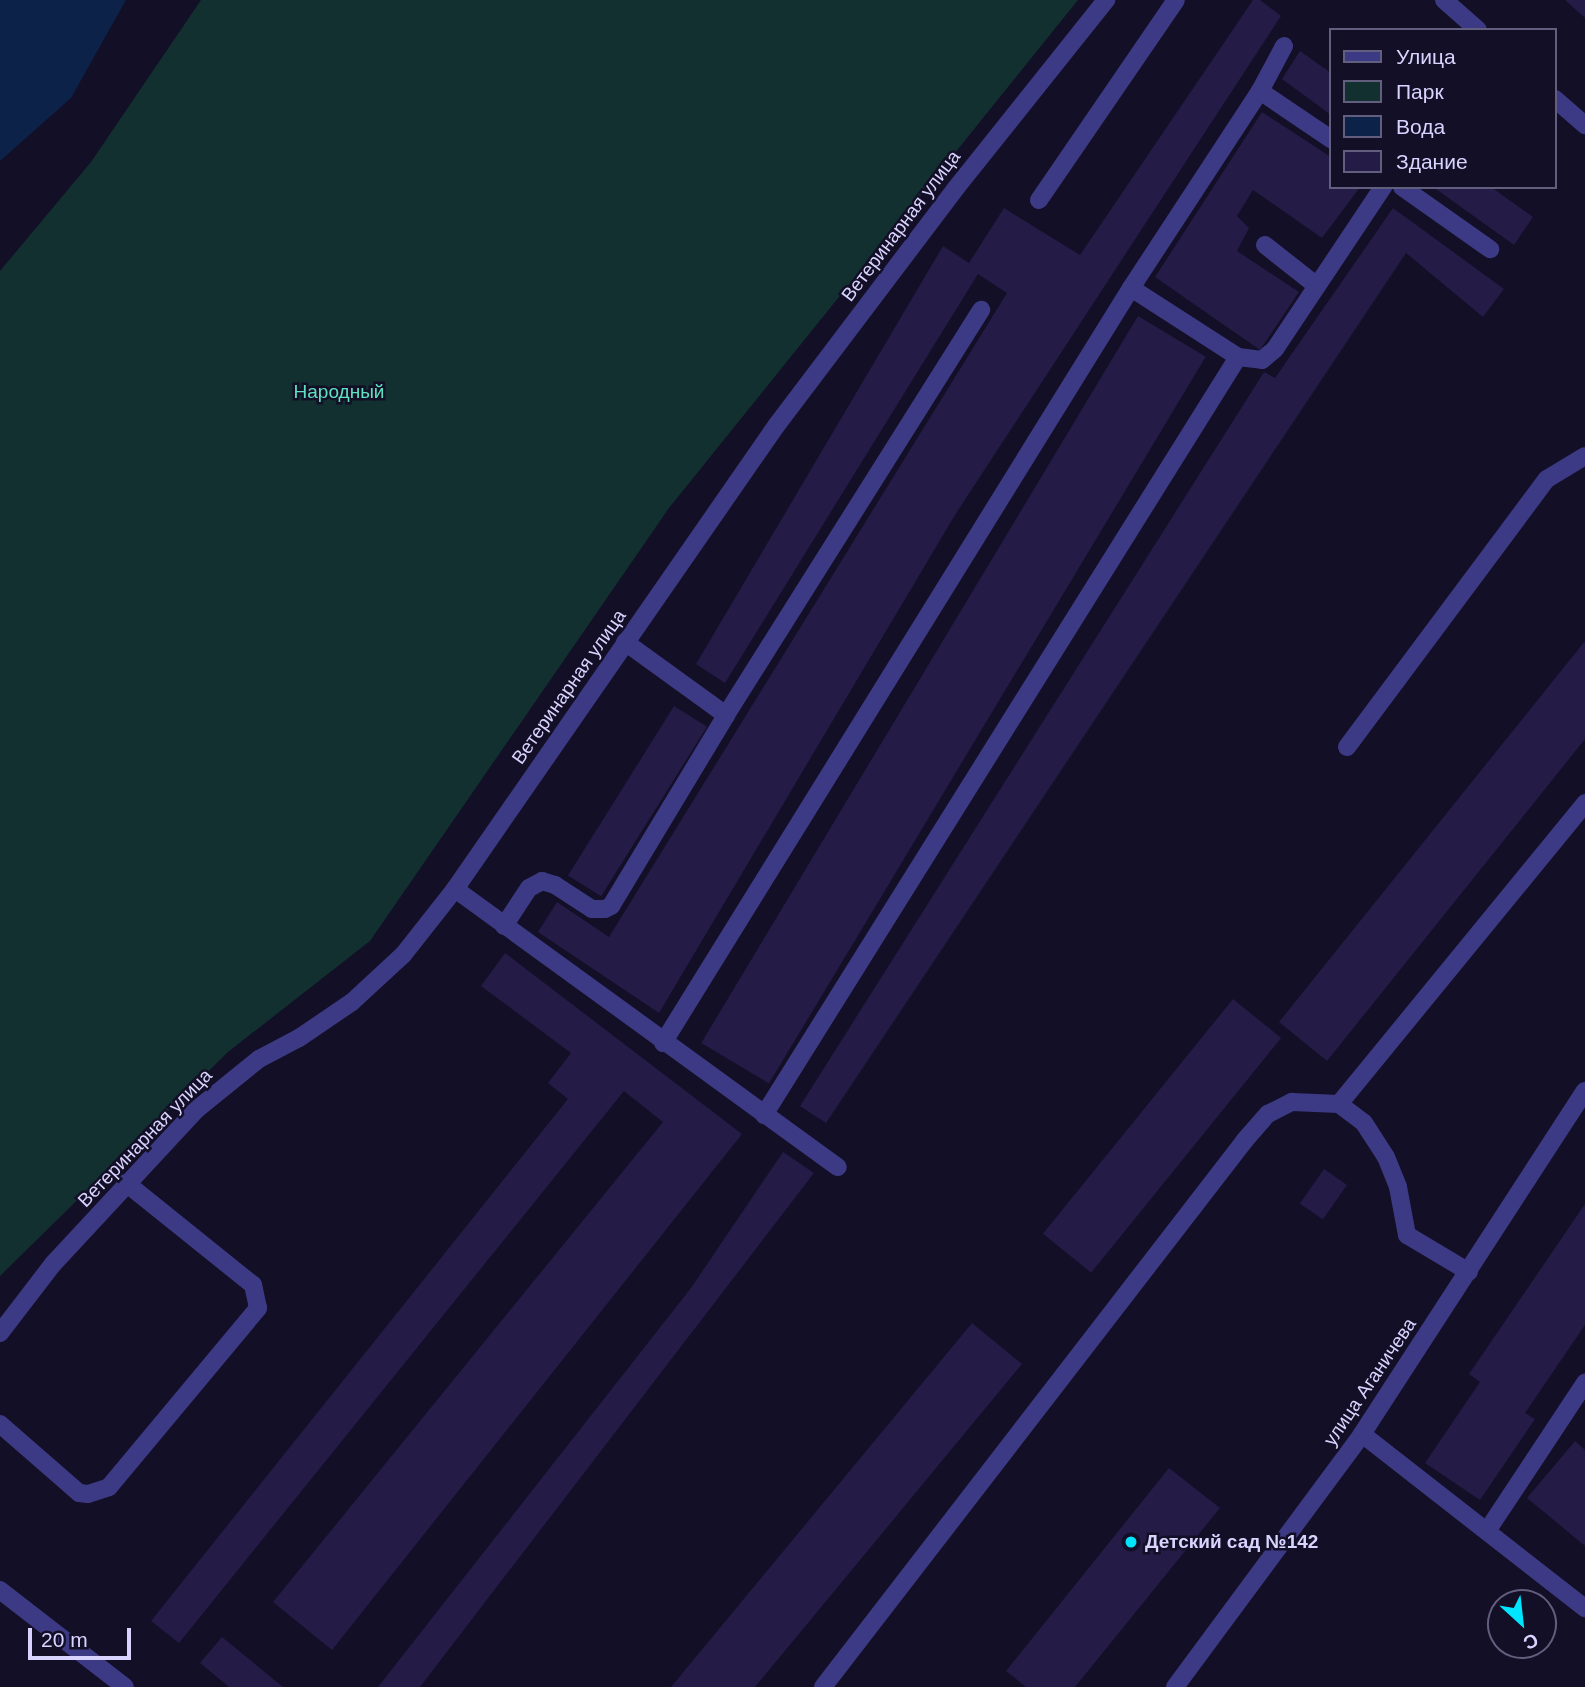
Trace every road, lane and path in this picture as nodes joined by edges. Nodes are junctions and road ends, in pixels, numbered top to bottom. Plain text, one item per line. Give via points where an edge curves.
1 (1106, 0) edge
2 (1177, 0) edge
3 (1444, 0) edge
4 (1476, 28) edge
5 (1284, 46) dead end
6 (1260, 90) junction
7 (1557, 101) edge
8 (1585, 125) edge
9 (1330, 138) edge
10 (1382, 189) edge
11 (1405, 189) edge
12 (1039, 200) dead end
13 (1265, 245) dead end
14 (1490, 249) dead end
15 (1317, 286) junction
16 (1131, 288) junction
17 (981, 310) dead end
18 (1238, 357) junction
19 (1585, 456) edge
20 (625, 642) junction
21 (726, 715) junction
22 (1347, 747) dead end
23 (1585, 803) edge
24 (455, 889) junction
25 (504, 926) junction
26 (663, 1043) junction
27 (1585, 1091) edge
28 (1339, 1104) junction
29 (764, 1115) junction
30 (838, 1167) dead end
31 (126, 1184) junction
32 (1469, 1272) junction
33 (0, 1333) edge
34 (1585, 1383) edge
35 (0, 1424) edge
36 (1362, 1434) junction
37 (1487, 1531) junction
38 (0, 1590) edge
39 (1585, 1608) edge
40 (125, 1687) edge
41 (823, 1687) edge
42 (1175, 1687) edge

1 - 20 street, Ветеринарная улица via 776,426
2 - 12 street
3 - 4 street
5 - 6 street
6 - 9 street
6 - 16 street
7 - 8 street
10 - 15 street
11 - 14 street
13 - 15 street
15 - 18 street via 1275,349 1262,360
16 - 18 street
16 - 26 street
17 - 21 street
18 - 29 street
19 - 22 street via 1547,480
20 - 21 street
20 - 24 street, Ветеринарная улица
21 - 25 street via 611,905 592,909 542,881 529,888
23 - 28 street
24 - 25 street
24 - 31 street, Ветеринарная улица via 403,955 352,1002 224,1085
25 - 26 street
26 - 29 street
27 - 32 street, улица Аганичева
28 - 32 street via 1364,1124 1387,1157 1398,1187 1406,1235
28 - 41 street via 1292,1102 1268,1114
29 - 30 street
31 - 33 street, Ветеринарная улица via 53,1264
31 - 35 street via 253,1285 258,1308 108,1487 79,1493
32 - 36 street, улица Аганичева
34 - 37 street
36 - 37 street
36 - 42 street, улица Аганичева
37 - 39 street
38 - 40 street

